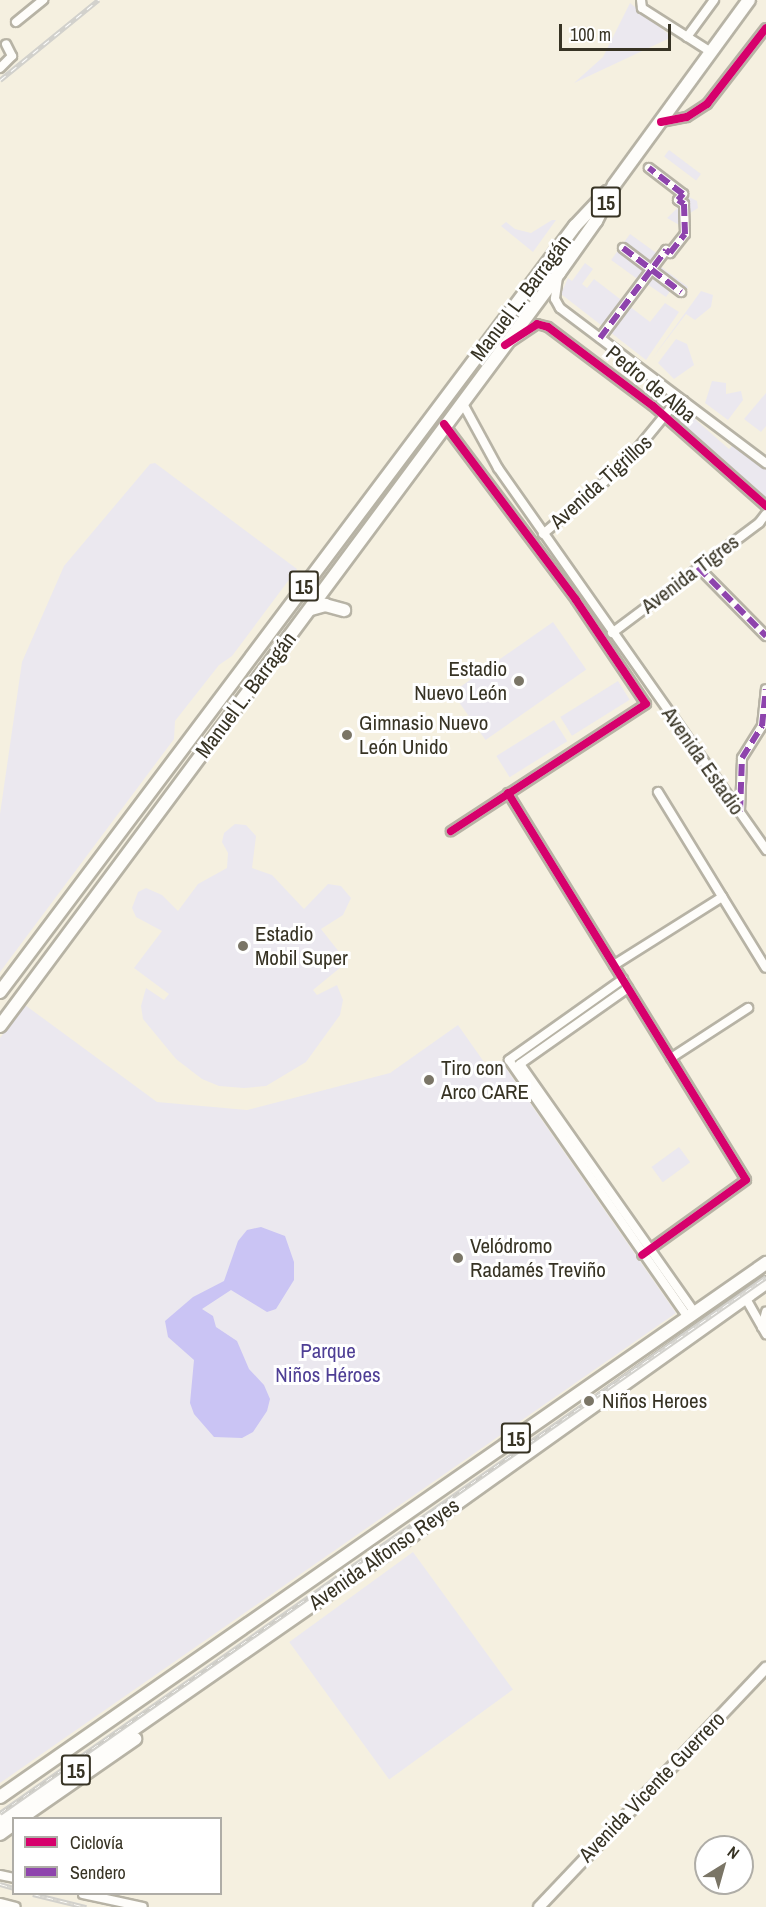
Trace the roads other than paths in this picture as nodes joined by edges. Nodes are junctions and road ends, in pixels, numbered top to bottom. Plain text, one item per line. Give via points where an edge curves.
1 (43, 0) edge
2 (714, 0) edge
3 (749, 0) edge
4 (640, 2) edge
5 (16, 22) dead end
6 (766, 28) edge
7 (687, 37) junction
8 (6, 44) dead end
9 (711, 52) junction
10 (0, 68) edge
11 (661, 122) junction
12 (649, 168) dead end
13 (615, 185) junction
14 (623, 248) dead end
15 (651, 270) junction
16 (559, 273) junction
17 (681, 292) dead end
18 (600, 338) junction
19 (505, 345) junction
20 (684, 401) junction
21 (462, 402) junction
22 (667, 418) junction
23 (444, 424) junction
24 (766, 463) edge
25 (765, 504) edge
26 (766, 514) edge
27 (368, 528) junction
28 (543, 534) junction
29 (698, 567) junction
30 (311, 609) junction
31 (344, 610) dead end
32 (612, 633) junction
33 (766, 636) edge
34 (284, 644) junction
35 (766, 689) edge
36 (658, 792) dead end
37 (508, 793) junction
38 (740, 812) junction
39 (451, 831) dead end
40 (766, 850) edge
41 (722, 897) junction
42 (614, 965) junction
43 (766, 968) edge
44 (623, 979) junction
45 (628, 988) junction
46 (0, 992) edge
47 (748, 1008) dead end
48 (0, 1026) edge
49 (671, 1058) junction
50 (614, 1206) junction
51 (646, 1252) junction
52 (766, 1263) edge
53 (763, 1285) edge
54 (745, 1297) junction
55 (713, 1300) junction
56 (766, 1312) edge
57 (691, 1315) junction
58 (764, 1330) edge
59 (507, 1466) junction
60 (472, 1469) junction
61 (220, 1645) junction
62 (766, 1668) edge
63 (201, 1684) junction
64 (0, 1788) edge
65 (0, 1797) edge
66 (22, 1817) edge
67 (0, 1822) edge
68 (92, 1895) edge
69 (0, 1903) edge
70 (16, 1907) edge
71 (143, 1907) edge
72 (539, 1907) edge

1 - 5 street
2 - 7 street
3 - 9 highway, Manuel L. Barragán / 15
4 - 7 street
6 - 11 street via 707,104 687,117
7 - 9 street
8 - 10 street via 12,56
9 - 11 highway, Manuel L. Barragán / 15
11 - 13 highway, Manuel L. Barragán / 15
12 - 15 street via 683,194 678,200 684,204 685,234
13 - 16 highway, Manuel L. Barragán / 15 via 596,221
13 - 46 highway, Manuel L. Barragán / 15 via 575,226
14 - 15 street
15 - 17 street
15 - 18 street
16 - 18 street, Pedro de Alba via 557,304
16 - 19 highway, Manuel L. Barragán / 15
18 - 20 street, Pedro de Alba
19 - 21 highway, Manuel L. Barragán / 15
19 - 22 street, Pedro de Alba via 532,327 544,325
20 - 22 street, Avenida Tigrillos via 673,407
20 - 24 street, Pedro de Alba
21 - 23 highway, Manuel L. Barragán / 15
21 - 28 street, Avenida Estadio via 498,468
22 - 25 street, Pedro de Alba
22 - 28 street, Avenida Tigrillos via 611,478
23 - 27 highway, Manuel L. Barragán / 15
23 - 37 street via 576,600 646,704
26 - 29 street, Avenida Tigres
27 - 30 highway, Manuel L. Barragán / 15
27 - 34 highway via 355,538 297,614
28 - 32 street, Avenida Estadio
29 - 32 street, Avenida Tigres
29 - 33 street
30 - 31 highway via 325,605
30 - 34 highway, Manuel L. Barragán / 15
32 - 38 street, Avenida Estadio
34 - 48 highway, Manuel L. Barragán / 15
35 - 38 street via 762,726 742,758
36 - 41 street
37 - 39 street
37 - 42 street
38 - 40 street, Avenida Estadio
41 - 42 street
41 - 43 street
42 - 44 street
44 - 45 street
44 - 50 street via 509,1060
45 - 49 street
45 - 50 street via 520,1064
47 - 49 street
49 - 51 street via 746,1180
50 - 51 street
51 - 57 street
52 - 55 highway, Avenida Alfonso Reyes / 15
53 - 54 highway, Avenida Alfonso Reyes / 15
53 - 55 highway
54 - 58 street
54 - 59 highway, Avenida Alfonso Reyes / 15
55 - 57 highway, Avenida Alfonso Reyes / 15
56 - 58 street
57 - 60 highway, Avenida Alfonso Reyes / 15
59 - 60 highway
59 - 63 highway, Avenida Alfonso Reyes / 15
60 - 61 highway, Avenida Alfonso Reyes / 15
61 - 64 highway via 202,1648
61 - 65 highway, Avenida Alfonso Reyes / 15
62 - 72 main road, Avenida Vicente Guerrero
63 - 66 highway via 180,1707
63 - 67 highway, Avenida Alfonso Reyes / 15
68 - 71 street
69 - 70 street

